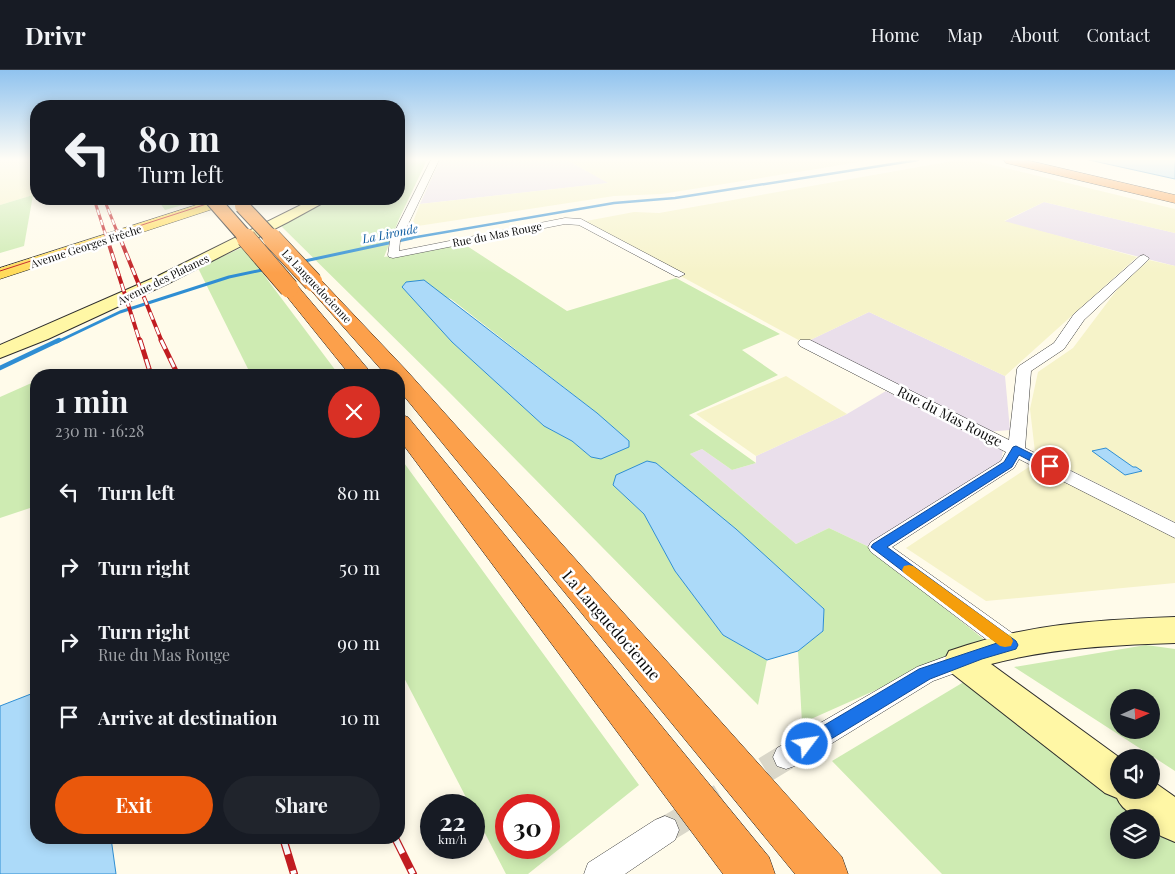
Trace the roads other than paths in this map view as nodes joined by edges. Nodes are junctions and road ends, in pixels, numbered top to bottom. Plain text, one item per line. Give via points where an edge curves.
1 (416, 198) edge
2 (189, 205) edge
3 (211, 205) edge
4 (217, 205) edge
5 (241, 205) edge
6 (311, 205) edge
7 (1144, 258) dead end
8 (0, 266) edge
9 (0, 274) edge
10 (679, 274) dead end
11 (805, 342) dead end
12 (0, 352) edge
13 (357, 369) edge
14 (392, 369) edge
15 (405, 384) edge
16 (405, 430) edge
17 (1016, 449) junction
18 (1175, 531) edge
19 (1175, 630) edge
20 (1011, 645) junction
21 (961, 661) junction
22 (786, 757) tunnel mouth
23 (1110, 773) edge
24 (1145, 799) edge
25 (1175, 822) edge
26 (664, 830) tunnel mouth
27 (599, 874) edge
28 (752, 874) edge
29 (825, 874) edge

1 - 10 street, Rue du Mas Rouge via 395,241 393,255 573,221 581,222
2 - 8 main road, Avenue Georges Frêche
3 - 9 main road, Avenue Georges Frêche
4 - 13 highway, La Languedocienne, bridge
5 - 14 highway, La Languedocienne, bridge
6 - 12 street, Avenue des Platanes via 172,275
7 - 17 street via 1079,317 1059,346 1024,369
11 - 17 street, Rue du Mas Rouge
15 - 29 highway, La Languedocienne
16 - 28 highway
17 - 18 street, Rue du Mas Rouge
17 - 20 street via 1008,464 878,547
19 - 20 street via 1081,634
20 - 21 street
21 - 22 street via 924,674
21 - 23 street
24 - 25 street
26 - 27 street

